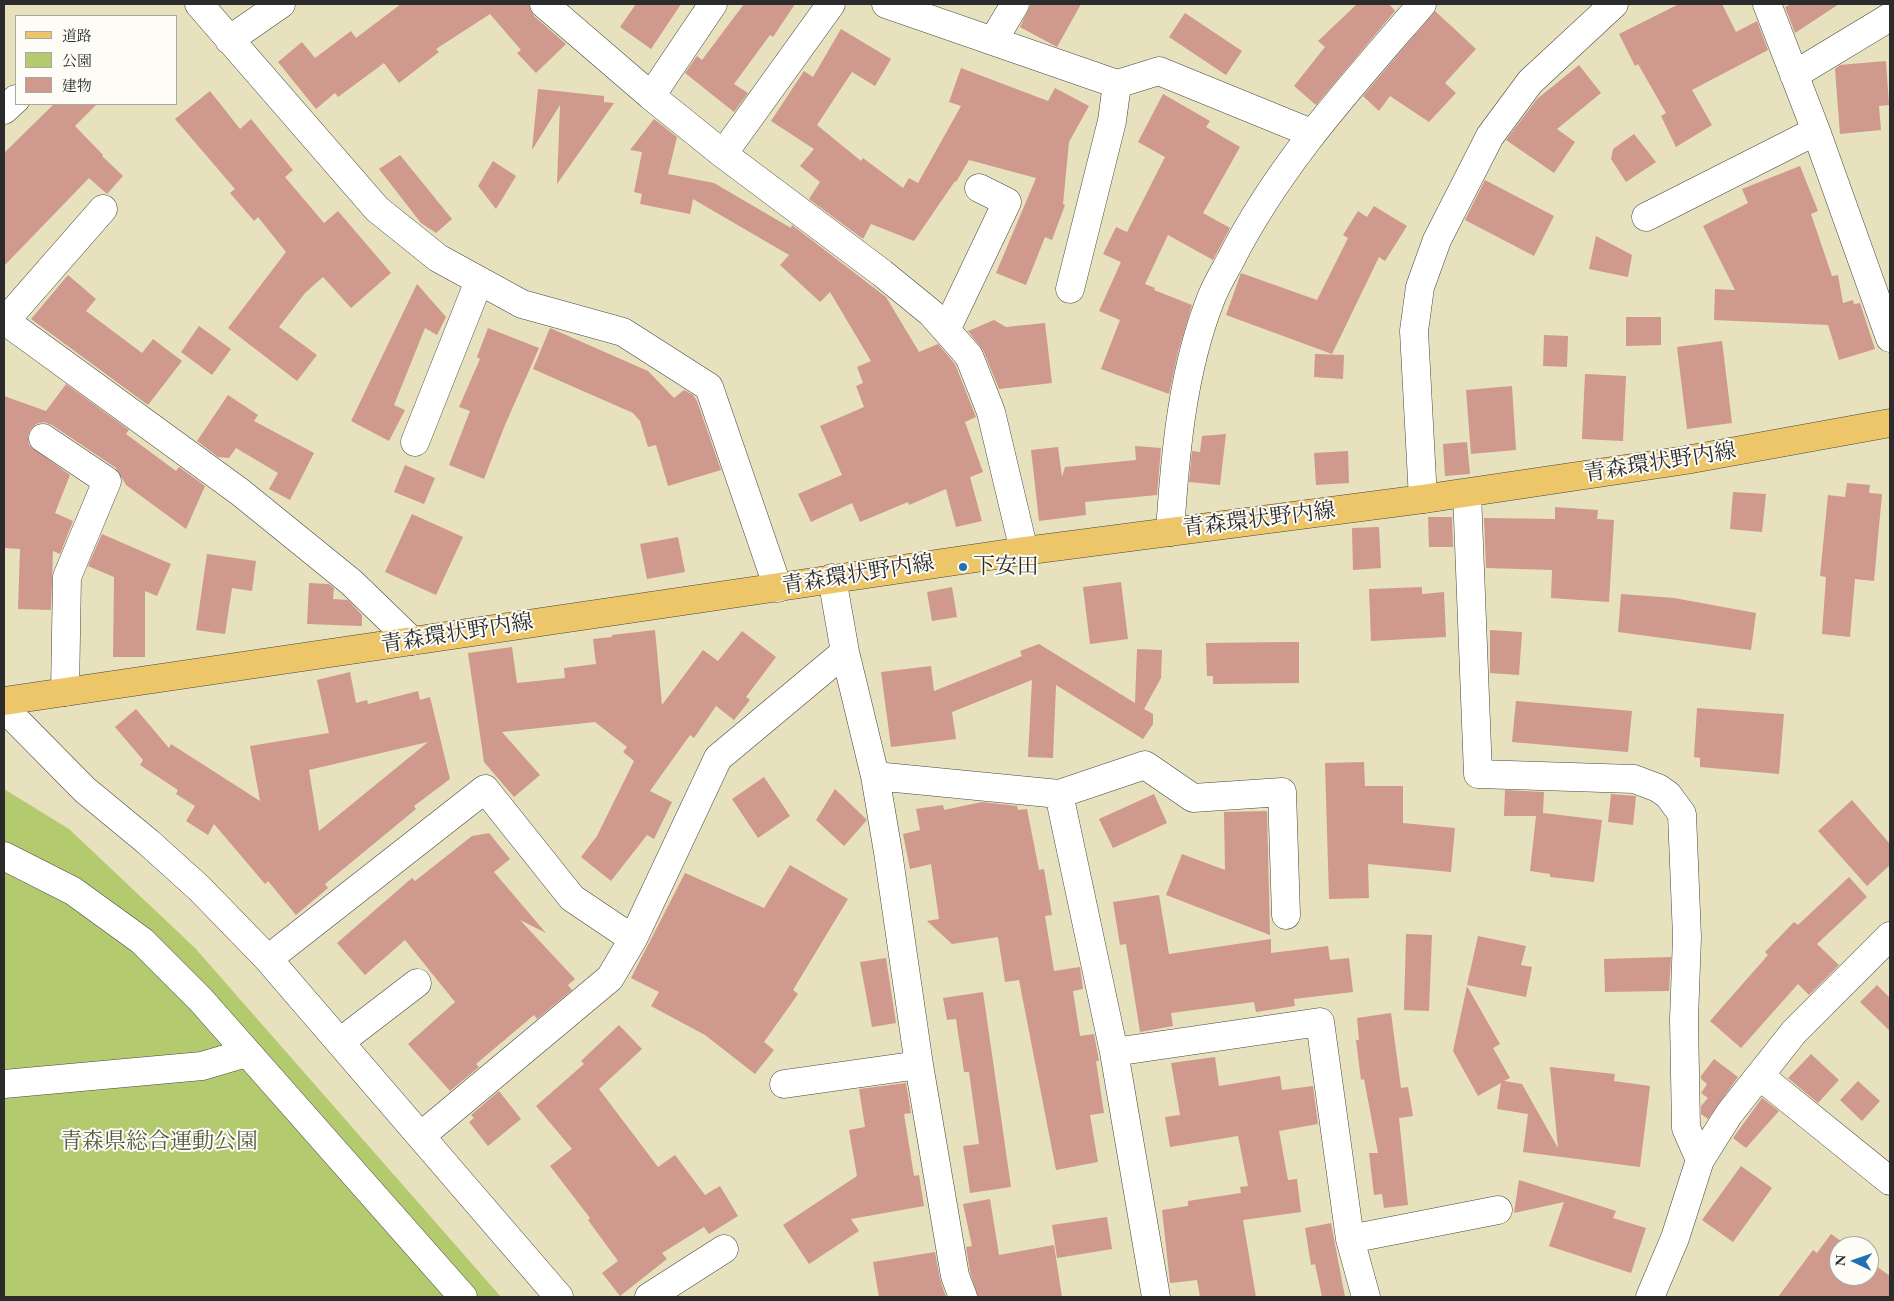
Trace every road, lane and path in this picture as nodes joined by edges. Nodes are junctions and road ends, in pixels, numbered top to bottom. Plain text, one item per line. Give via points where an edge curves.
1 (199, 4) edge
2 (281, 4) edge
3 (544, 4) edge
4 (713, 4) edge
5 (831, 4) edge
6 (886, 4) edge
7 (1015, 4) edge
8 (1422, 4) edge
9 (1614, 4) edge
10 (1767, 4) edge
11 (1890, 17) edge
12 (229, 40) junction
13 (993, 41) junction
14 (1794, 75) junction
15 (1117, 84) junction
16 (651, 96) junction
17 (15, 100) edge
18 (4, 110) edge
19 (1816, 130) junction
20 (1311, 133) junction
21 (723, 154) junction
22 (979, 188) dead end
23 (103, 209) dead end
24 (1646, 217) dead end
25 (479, 282) junction
26 (1070, 289) dead end
27 (4, 320) edge
28 (946, 330) junction
29 (1890, 338) edge
30 (1890, 423) edge
31 (43, 438) dead end
32 (415, 442) dead end
33 (1467, 493) junction
34 (1423, 499) junction
35 (1170, 532) junction
36 (1024, 550) junction
37 (832, 578) junction
38 (778, 588) junction
39 (412, 641) junction
40 (845, 652) junction
41 (65, 692) junction
42 (4, 701) edge
43 (4, 708) edge
44 (875, 776) junction
45 (1059, 794) junction
46 (4, 856) edge
47 (1286, 915) dead end
48 (1890, 936) edge
49 (633, 939) junction
50 (268, 959) junction
51 (417, 983) dead end
52 (340, 1042) junction
53 (246, 1052) junction
54 (1114, 1052) junction
55 (919, 1065) junction
56 (1760, 1076) junction
57 (4, 1084) edge
58 (784, 1084) dead end
59 (422, 1135) junction
60 (1700, 1160) junction
61 (1890, 1180) edge
62 (1498, 1210) dead end
63 (1350, 1239) junction
64 (724, 1249) dead end
65 (463, 1297) edge
66 (559, 1297) edge
67 (649, 1297) edge
68 (963, 1297) edge
69 (1156, 1297) edge
70 (1366, 1297) edge
71 (1650, 1297) edge

1 - 12 street
2 - 12 street
3 - 16 street
4 - 16 street
5 - 21 street
6 - 13 street
7 - 13 street
8 - 20 street
9 - 34 street via 1530,82 1490,136 1438,240 1420,287 1414,331
10 - 14 street
11 - 14 street
12 - 25 street via 377,209 438,258
13 - 15 street
14 - 19 street
15 - 20 street via 1159,71
15 - 26 street via 1112,121
16 - 21 street
17 - 18 street
19 - 24 street
19 - 29 street
20 - 35 street via 1250,222 1210,301 1188,375 1175,460
21 - 28 street via 882,273 931,313
22 - 28 street via 1007,202
23 - 27 street
25 - 32 street
25 - 38 street via 522,304 623,332 709,387
27 - 39 street via 240,492 351,582
28 - 36 street via 969,356 991,412
30 - 33 main road, 青森環状野内線 via 1686,460
31 - 41 street via 107,481 67,577
33 - 34 main road, 青森環状野内線
33 - 60 street via 1478,774 1634,780 1668,795 1682,814 1687,937 1684,1019 1686,1128
34 - 35 main road, 青森環状野内線
35 - 36 main road, 青森環状野内線
36 - 37 main road, 青森環状野内線
37 - 38 main road, 青森環状野内線
37 - 40 street
38 - 39 main road, 青森環状野内線
39 - 41 main road, 青森環状野内線
40 - 44 street
40 - 49 street via 718,758
41 - 42 main road, 青森環状野内線
43 - 50 street via 85,790 199,888
44 - 45 street
44 - 55 street
45 - 47 street via 1145,765 1193,798 1282,792
45 - 54 street
46 - 53 street via 73,891 142,941 201,1000
48 - 56 street via 1794,1032
49 - 50 street via 572,898 485,789
49 - 59 street via 610,978
50 - 52 street
51 - 52 street
52 - 59 street
53 - 57 street via 202,1066
53 - 65 street
54 - 63 street via 1320,1022
54 - 69 street
55 - 58 street
55 - 68 street via 955,1276
56 - 60 street via 1729,1114
56 - 61 street
59 - 66 street
60 - 71 street via 1675,1238
62 - 63 street
63 - 70 street
64 - 67 street

